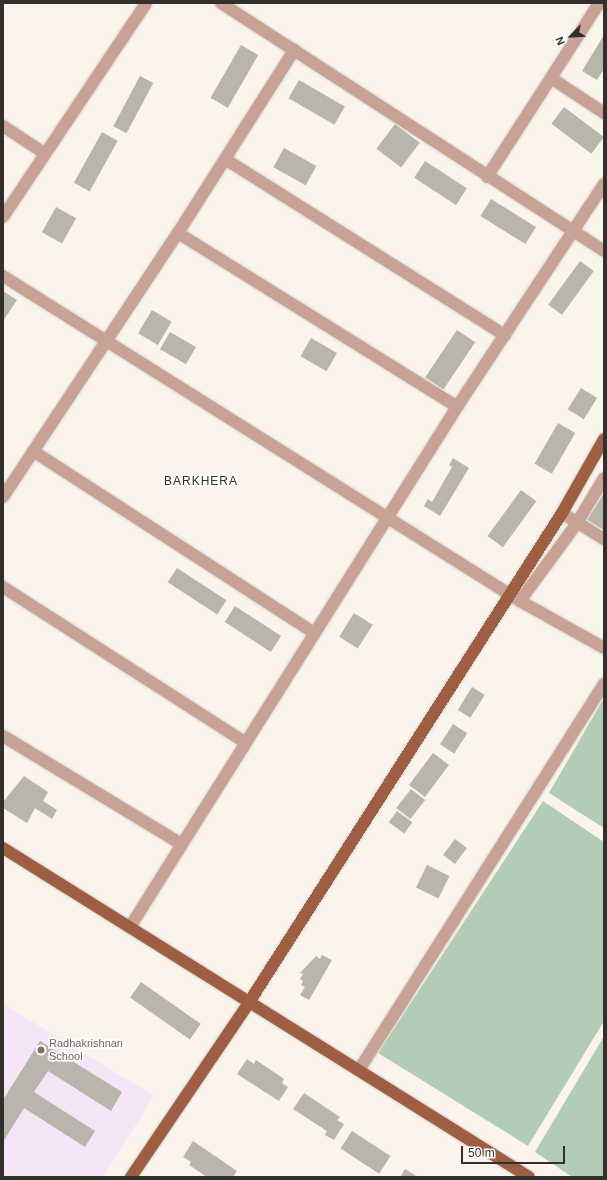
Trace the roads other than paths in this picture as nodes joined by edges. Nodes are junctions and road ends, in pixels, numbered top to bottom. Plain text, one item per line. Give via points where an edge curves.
1 (146, 3) edge
2 (222, 3) edge
3 (599, 3) edge
4 (294, 50) junction
5 (551, 78) junction
6 (604, 113) edge
7 (3, 126) edge
8 (44, 153) junction
9 (225, 158) junction
10 (487, 177) junction
11 (604, 184) edge
12 (3, 217) edge
13 (572, 231) junction
14 (178, 233) junction
15 (604, 251) edge
16 (3, 276) edge
17 (505, 335) junction
18 (105, 341) junction
19 (457, 407) junction
20 (604, 439) edge
21 (33, 452) junction
22 (604, 478) edge
23 (3, 497) edge
24 (562, 512) junction
25 (390, 517) junction
26 (577, 523) junction
27 (604, 539) edge
28 (3, 587) edge
29 (508, 593) junction
30 (520, 601) junction
31 (314, 633) junction
32 (604, 648) edge
33 (604, 684) edge
34 (3, 736) edge
35 (244, 742) junction
36 (180, 844) junction
37 (3, 848) edge
38 (130, 927) junction
39 (248, 1004) junction
40 (359, 1070) junction
41 (521, 1175) edge
42 (131, 1177) edge

1 - 8 street
2 - 4 street
3 - 5 street
4 - 9 street
4 - 10 street
5 - 6 street
5 - 10 street
7 - 8 street
8 - 12 street
9 - 14 street
9 - 17 street
10 - 13 street
11 - 13 street
13 - 15 street
13 - 17 street
14 - 18 street
14 - 19 street
16 - 18 street
17 - 19 street
18 - 21 street
18 - 25 street
19 - 25 street
20 - 24 main road
21 - 23 street
21 - 31 street
22 - 26 street
24 - 26 street
24 - 29 main road
25 - 29 street
25 - 31 street
26 - 27 street
26 - 30 street
28 - 35 street
29 - 30 street
29 - 39 main road
30 - 32 street
31 - 35 street
33 - 40 street
34 - 36 street
35 - 36 street
36 - 38 street
37 - 38 main road
38 - 39 main road
39 - 40 main road
39 - 42 main road
40 - 41 main road

